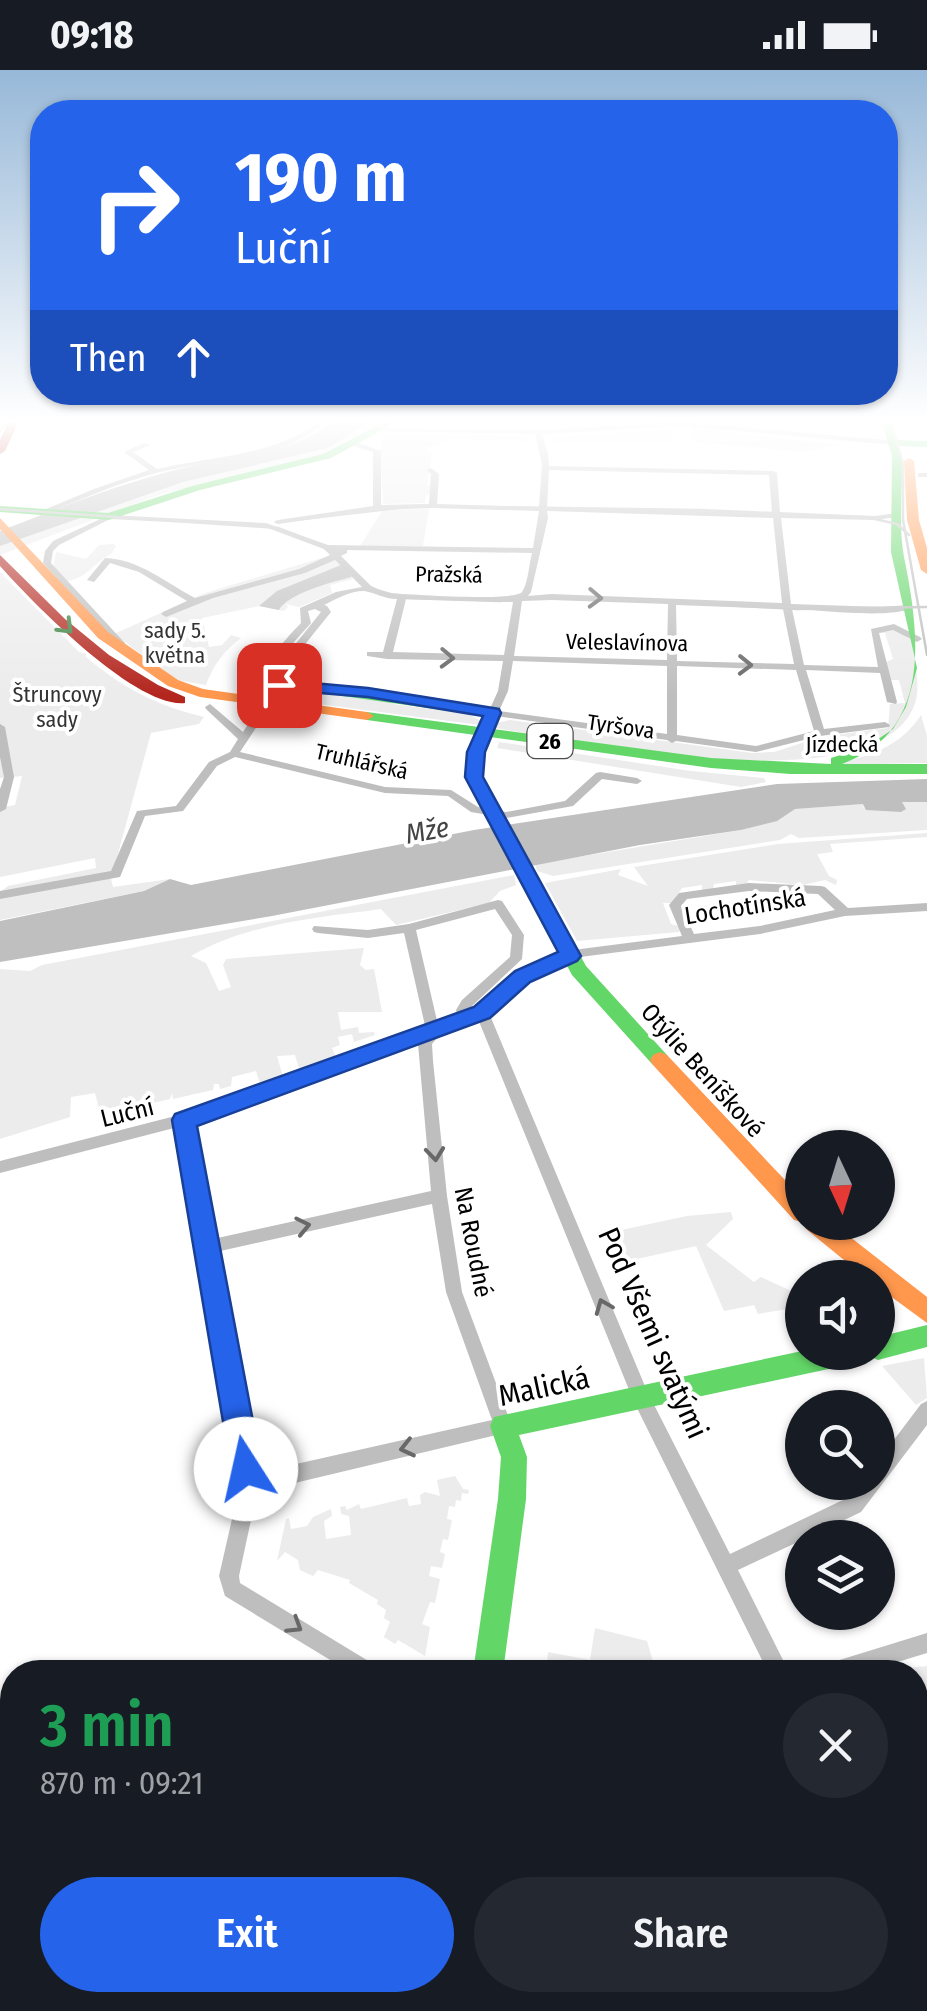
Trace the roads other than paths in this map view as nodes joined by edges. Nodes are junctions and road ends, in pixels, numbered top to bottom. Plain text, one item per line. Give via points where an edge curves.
1 (36, 514) edge
2 (65, 514) edge
3 (117, 514) edge
4 (345, 514) edge
5 (545, 514) edge
6 (755, 514) edge
7 (776, 514) junction
8 (889, 514) edge
9 (106, 517) junction
10 (314, 518) junction
11 (2, 519) edge
12 (145, 519) junction
13 (888, 519) junction
14 (923, 531) edge
15 (303, 536) junction
16 (344, 551) junction
17 (536, 551) junction
18 (1, 560) edge
19 (927, 570) edge
20 (91, 580) dead end
21 (65, 583) junction
22 (368, 588) junction
23 (402, 598) junction
24 (518, 599) junction
25 (194, 601) junction
26 (672, 603) junction
27 (785, 607) junction
28 (166, 614) dead end
29 (918, 616) edge
30 (370, 654) dead end
31 (387, 656) junction
32 (507, 660) junction
33 (674, 663) junction
34 (796, 666) junction
35 (884, 670) junction
36 (926, 674) edge
37 (269, 698) junction
38 (892, 702) dead end
39 (210, 707) junction
40 (491, 718) junction
41 (885, 725) dead end
42 (0, 726) edge
43 (820, 733) junction
44 (244, 739) junction
45 (672, 740) junction
46 (234, 754) junction
47 (766, 772) junction
48 (927, 772) edge
49 (637, 781) dead end
50 (0, 809) edge
51 (0, 895) edge
52 (927, 907) edge
53 (845, 912) junction
54 (409, 928) junction
55 (318, 929) dead end
56 (690, 938) junction
57 (570, 956) junction
58 (474, 1016) junction
59 (432, 1034) junction
60 (184, 1120) junction
61 (0, 1167) edge
62 (439, 1196) junction
63 (785, 1197) edge
64 (837, 1240) edge
65 (208, 1247) junction
66 (927, 1312) edge
67 (927, 1336) edge
68 (895, 1344) edge
69 (785, 1366) edge
70 (640, 1396) junction
71 (927, 1410) edge
72 (502, 1426) junction
73 (895, 1453) edge
74 (249, 1484) junction
75 (858, 1500) edge
76 (726, 1566) junction
77 (927, 1643) edge
78 (348, 1660) edge
79 (490, 1660) edge
80 (774, 1660) edge
81 (872, 1660) edge

1 - 11 main road
2 - 9 main road
3 - 9 main road
4 - 10 street
5 - 17 street
6 - 7 street
7 - 13 street
7 - 27 street
8 - 13 main road
9 - 12 street
9 - 21 street via 56,544 47,557
10 - 12 street
10 - 15 street via 297,527
11 - 21 main road, Tyršova / 26 via 26,551
12 - 15 street via 269,526
13 - 14 street
13 - 29 main road
14 - 19 main road
15 - 16 street
16 - 17 street
16 - 22 street
16 - 25 street
17 - 24 street via 527,592
18 -> 39 main road, Tyršova / 26 via 112,668 152,690
20 - 25 street via 108,560 121,561
21 - 37 main road, Tyršova / 26 via 104,636 186,689
22 - 23 street, Pražská
22 - 37 street via 303,610 306,623 270,674
23 - 24 street, Pražská
23 - 31 street
24 -> 26 street, Pražská
24 - 32 street
25 - 28 street
26 - 27 street, Pražská
26 - 33 street
27 - 29 street, Pražská
27 - 34 street
29 - 35 street via 874,631
29 - 36 main road
30 - 31 street, Veleslavínova
31 -> 32 street, Veleslavínova
32 - 33 street, Veleslavínova
32 - 40 street
33 -> 34 street, Veleslavínova
33 - 45 street
34 - 35 street, Veleslavínova
34 - 43 street
35 - 38 street
36 - 47 main road via 914,716 887,744 847,759
37 - 39 main road, Tyršova / 26
37 - 40 main road via 384,694
37 - 44 street
37 - 47 main road, Tyršova / 26
39 - 44 street, Tyršova
40 - 45 street
40 - 57 main road, Otýlie Beníškové via 474,777
41 - 43 street
42 - 50 street via 10,777
43 - 45 street via 756,750
44 - 46 street
46 - 49 street, Truhlářská via 385,790 450,793 476,810 506,815 570,804 600,776
46 - 51 street via 213,764 179,810 141,813 116,874
47 - 48 main road, Jízdecká / 26
52 - 53 street, Lochotínská
53 - 56 street, Lochotínská
53 - 56 street via 826,892 748,887 682,896 675,905
54 - 55 street via 368,934
54 - 58 street via 498,904 518,935 516,959 462,1010
54 - 59 street
56 - 57 street, Lochotínská
57 - 58 street via 523,976
57 - 63 main road, Otýlie Beníškové
58 - 59 street
70 -> 58 street, Pod Všemi svatými
59 - 60 street, Luční
59 -> 62 street, Na Roudné via 425,1043
60 - 61 street, Luční
60 - 65 street
65 -> 62 street
62 - 72 street, Na Roudné via 454,1292
64 - 66 main road
65 - 74 street
67 - 68 main road
69 - 70 main road, Malická
70 - 72 main road, Malická
70 - 76 street, Pod Všemi svatými
71 - 73 street
72 -> 74 street, Malická
72 - 79 main road, Na Roudné via 514,1457 512,1499
74 -> 78 street via 228,1576 232,1589
75 - 76 street
76 - 80 street, Pod Všemi svatými
77 - 81 street

